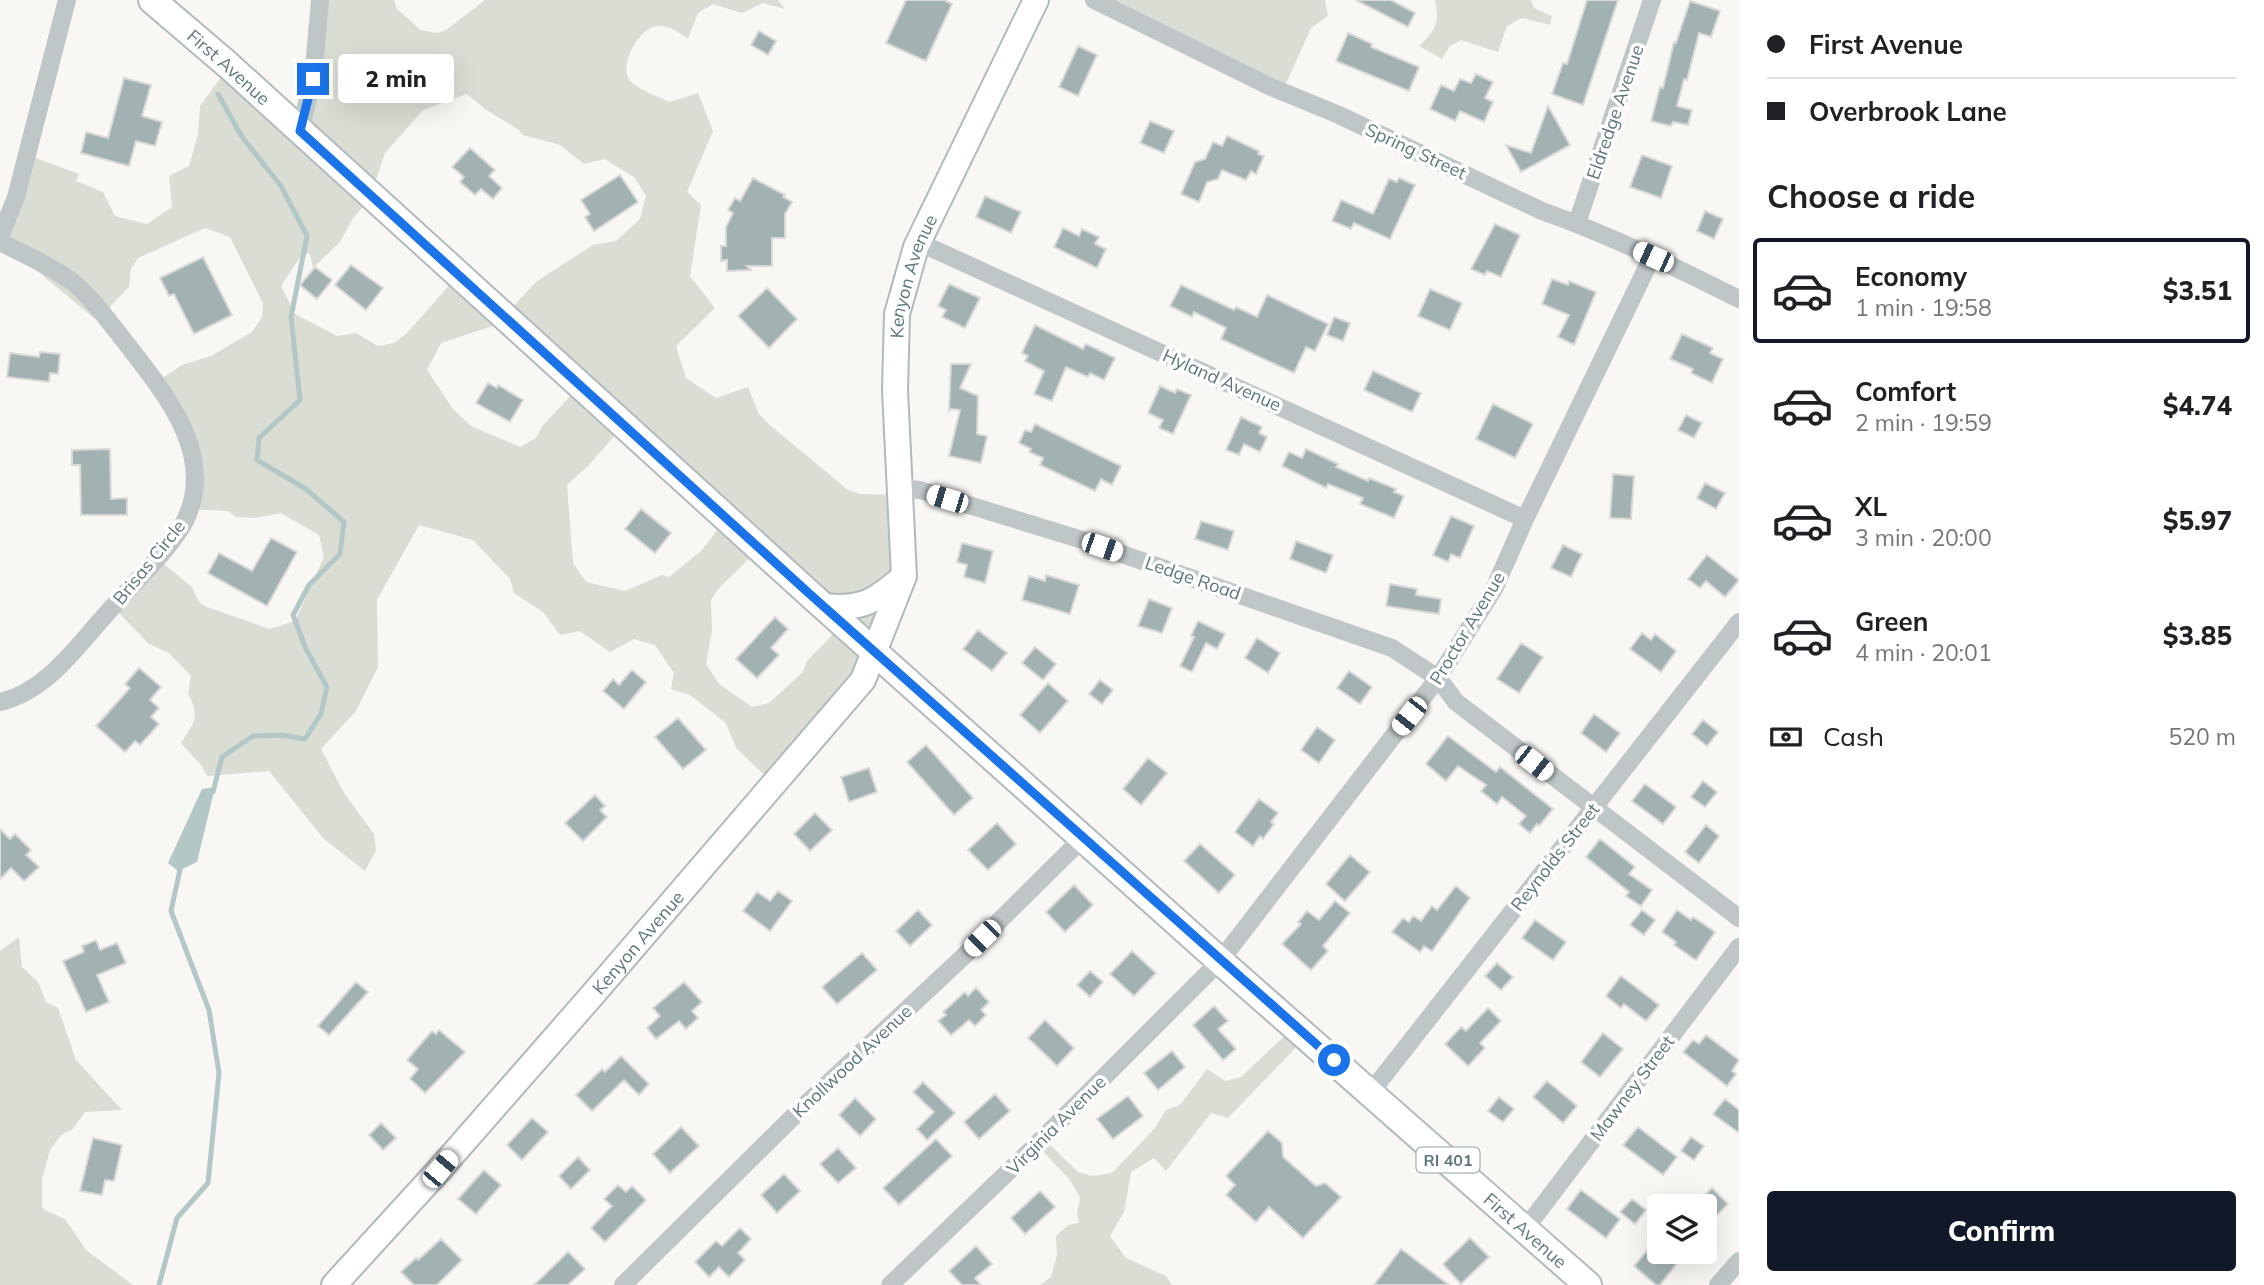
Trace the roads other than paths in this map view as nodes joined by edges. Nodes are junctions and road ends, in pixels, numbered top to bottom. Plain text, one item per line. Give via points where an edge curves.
1 (67, 0) edge
2 (152, 0) edge
3 (320, 0) edge
4 (1035, 0) edge
5 (1094, 0) edge
6 (1652, 0) edge
7 (300, 131) junction
8 (1577, 223) junction
9 (0, 240) edge
10 (918, 242) junction
11 (1653, 257) junction
12 (1739, 299) edge
13 (899, 488) junction
14 (1525, 519) junction
15 (904, 576) junction
16 (822, 606) junction
17 (1739, 622) edge
18 (876, 653) junction
19 (1438, 678) junction
20 (0, 702) edge
21 (1593, 808) junction
22 (1083, 838) junction
23 (1739, 918) edge
24 (1739, 947) edge
25 (1220, 961) junction
26 (1371, 1092) junction
27 (1525, 1229) junction
28 (1739, 1261) edge
29 (334, 1285) edge
30 (622, 1285) edge
31 (890, 1285) edge
32 (1588, 1285) edge
33 (1718, 1285) edge

1 - 9 street, Brisas Circle via 16,197
2 - 7 main road, First Avenue / RI 401
3 - 7 street via 313,79
4 - 10 street, Kenyon Avenue
5 - 8 street, Spring Street via 1271,87
6 - 8 street, Eldredge Avenue
7 - 16 main road, First Avenue / RI 401
8 - 11 street, Spring Street
9 - 20 street, Brisas Circle via 62,274 112,326 178,416 194,475 188,514 168,544 64,662 33,688
10 - 13 street, Kenyon Avenue via 897,314
10 - 14 street, Hyland Avenue
11 - 12 street, Spring Street
11 - 14 street, Proctor Avenue
13 - 15 street, Kenyon Avenue
13 - 19 street, Ledge Road via 920,490 1079,539 1392,648
14 - 19 street, Proctor Avenue via 1494,589
15 - 16 street via 876,600 844,608
15 - 18 street, Kenyon Avenue
16 - 18 main road, First Avenue / RI 401
17 - 21 street, Reynolds Street
18 - 22 main road, First Avenue / RI 401
18 - 29 street, Kenyon Avenue via 851,695 598,990
19 - 21 street, Ledge Road via 1456,702
19 - 25 street, Proctor Avenue
21 - 23 street, Ledge Road
21 - 26 street, Reynolds Street
22 - 25 main road, First Avenue / RI 401
22 - 30 street, Knollwood Avenue
24 - 27 street, Mawney Street
25 - 26 main road, First Avenue / RI 401
25 - 31 street, Virginia Avenue
26 - 27 main road, First Avenue / RI 401
27 - 32 main road, First Avenue / RI 401
28 - 33 street

